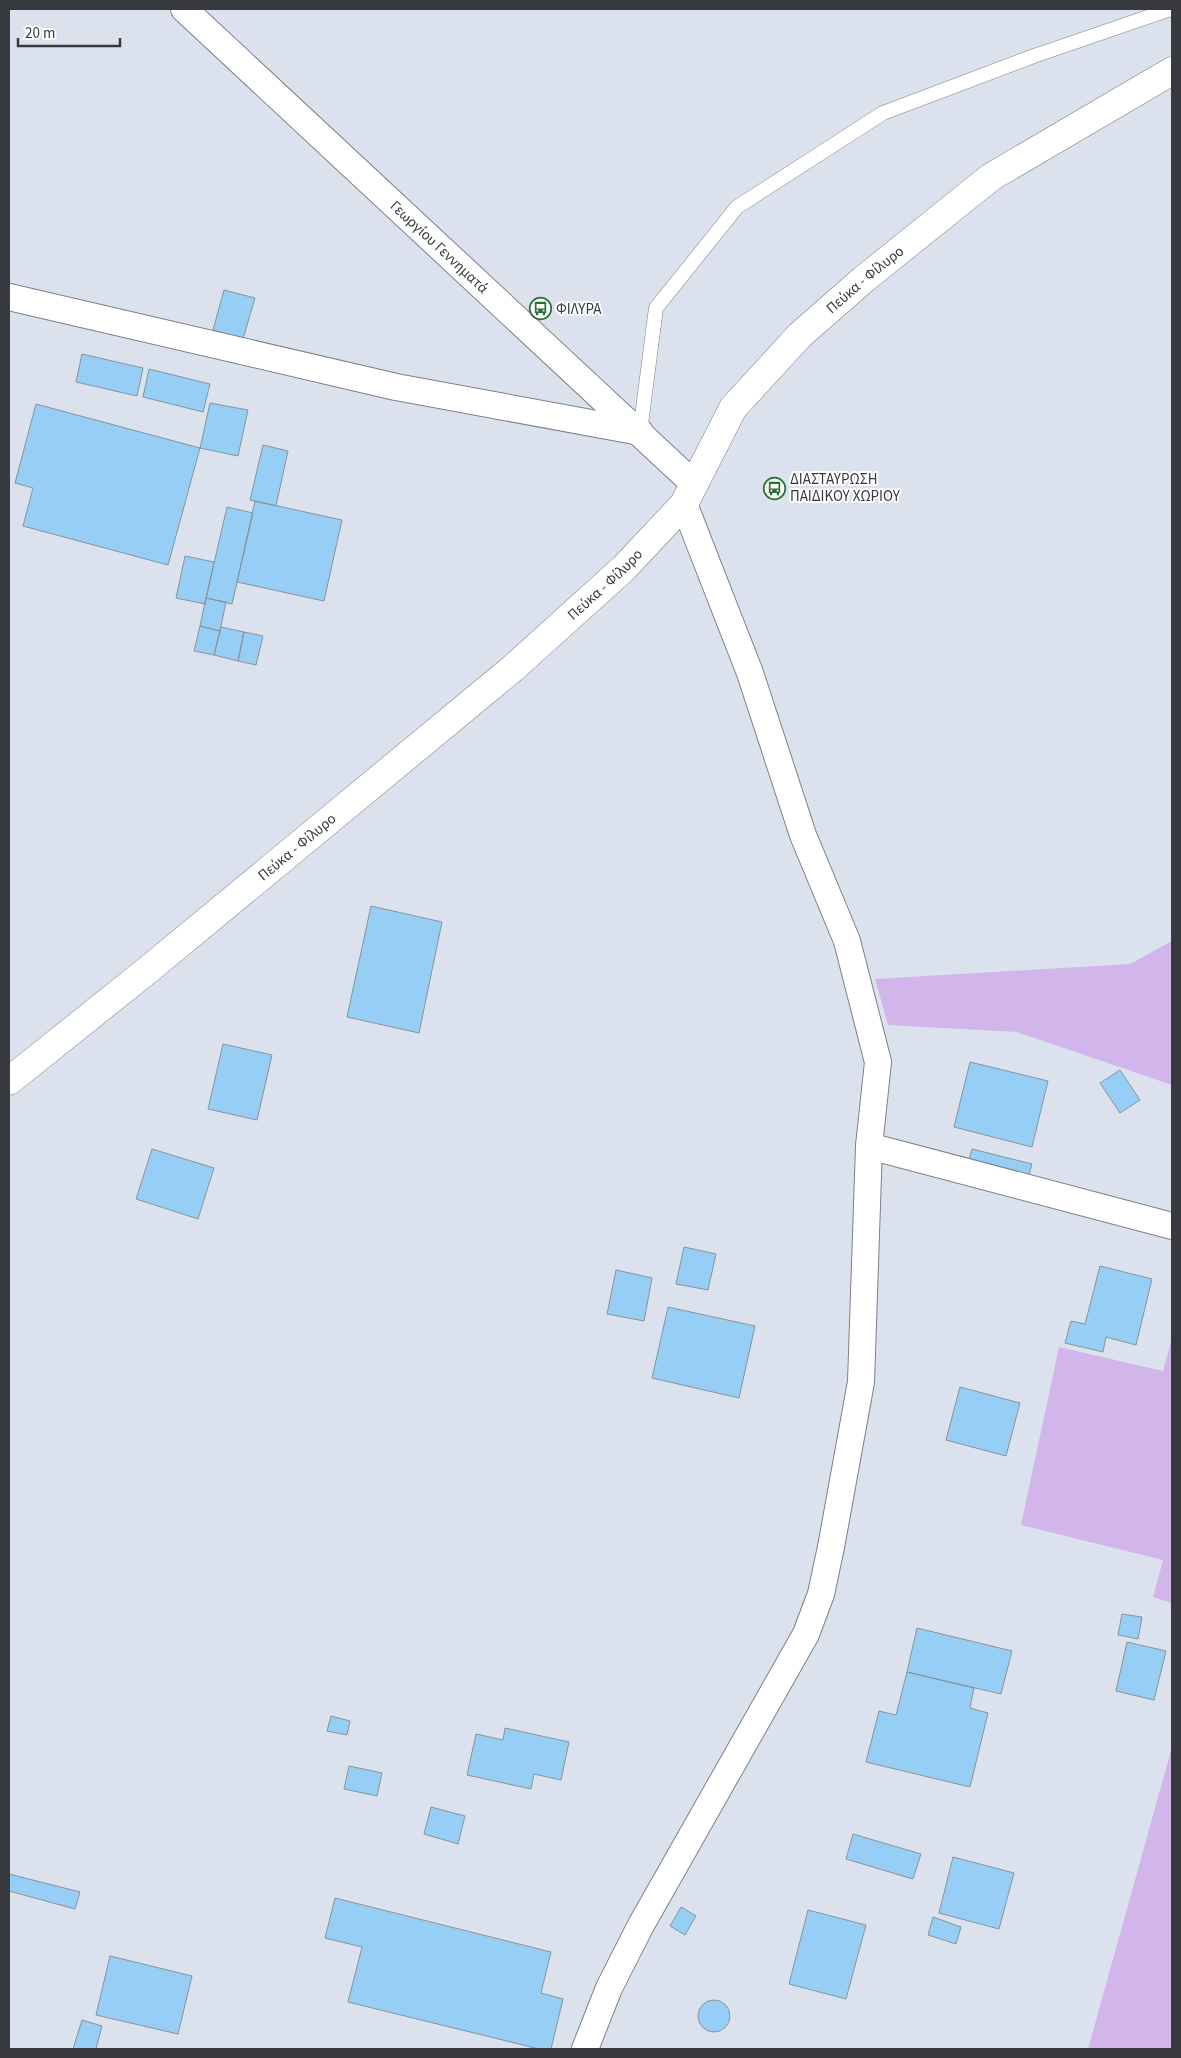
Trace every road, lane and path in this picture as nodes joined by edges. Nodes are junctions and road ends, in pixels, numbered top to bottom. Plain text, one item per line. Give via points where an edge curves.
1 (184, 9) edge
2 (1171, 9) edge
3 (1172, 71) edge
4 (9, 297) edge
5 (640, 432) junction
6 (689, 494) junction
7 (9, 1081) edge
8 (869, 1146) junction
9 (1172, 1226) edge
10 (585, 2049) edge

1 - 5 street, Γεωργίου Γεννηματά
2 - 5 lane via 1034,56 883,114 737,206 656,308
3 - 6 main road, Πεύκα - Φίλυρο via 991,177 800,335 733,408
4 - 5 street via 396,387
5 - 6 street, Γεωργίου Γεννηματά
6 - 7 main road, Πεύκα - Φίλυρο via 624,568 560,627
6 - 8 street via 803,835 847,942 878,1062
8 - 9 street
8 - 10 street via 861,1382 821,1594 806,1634 641,1925 609,1988

